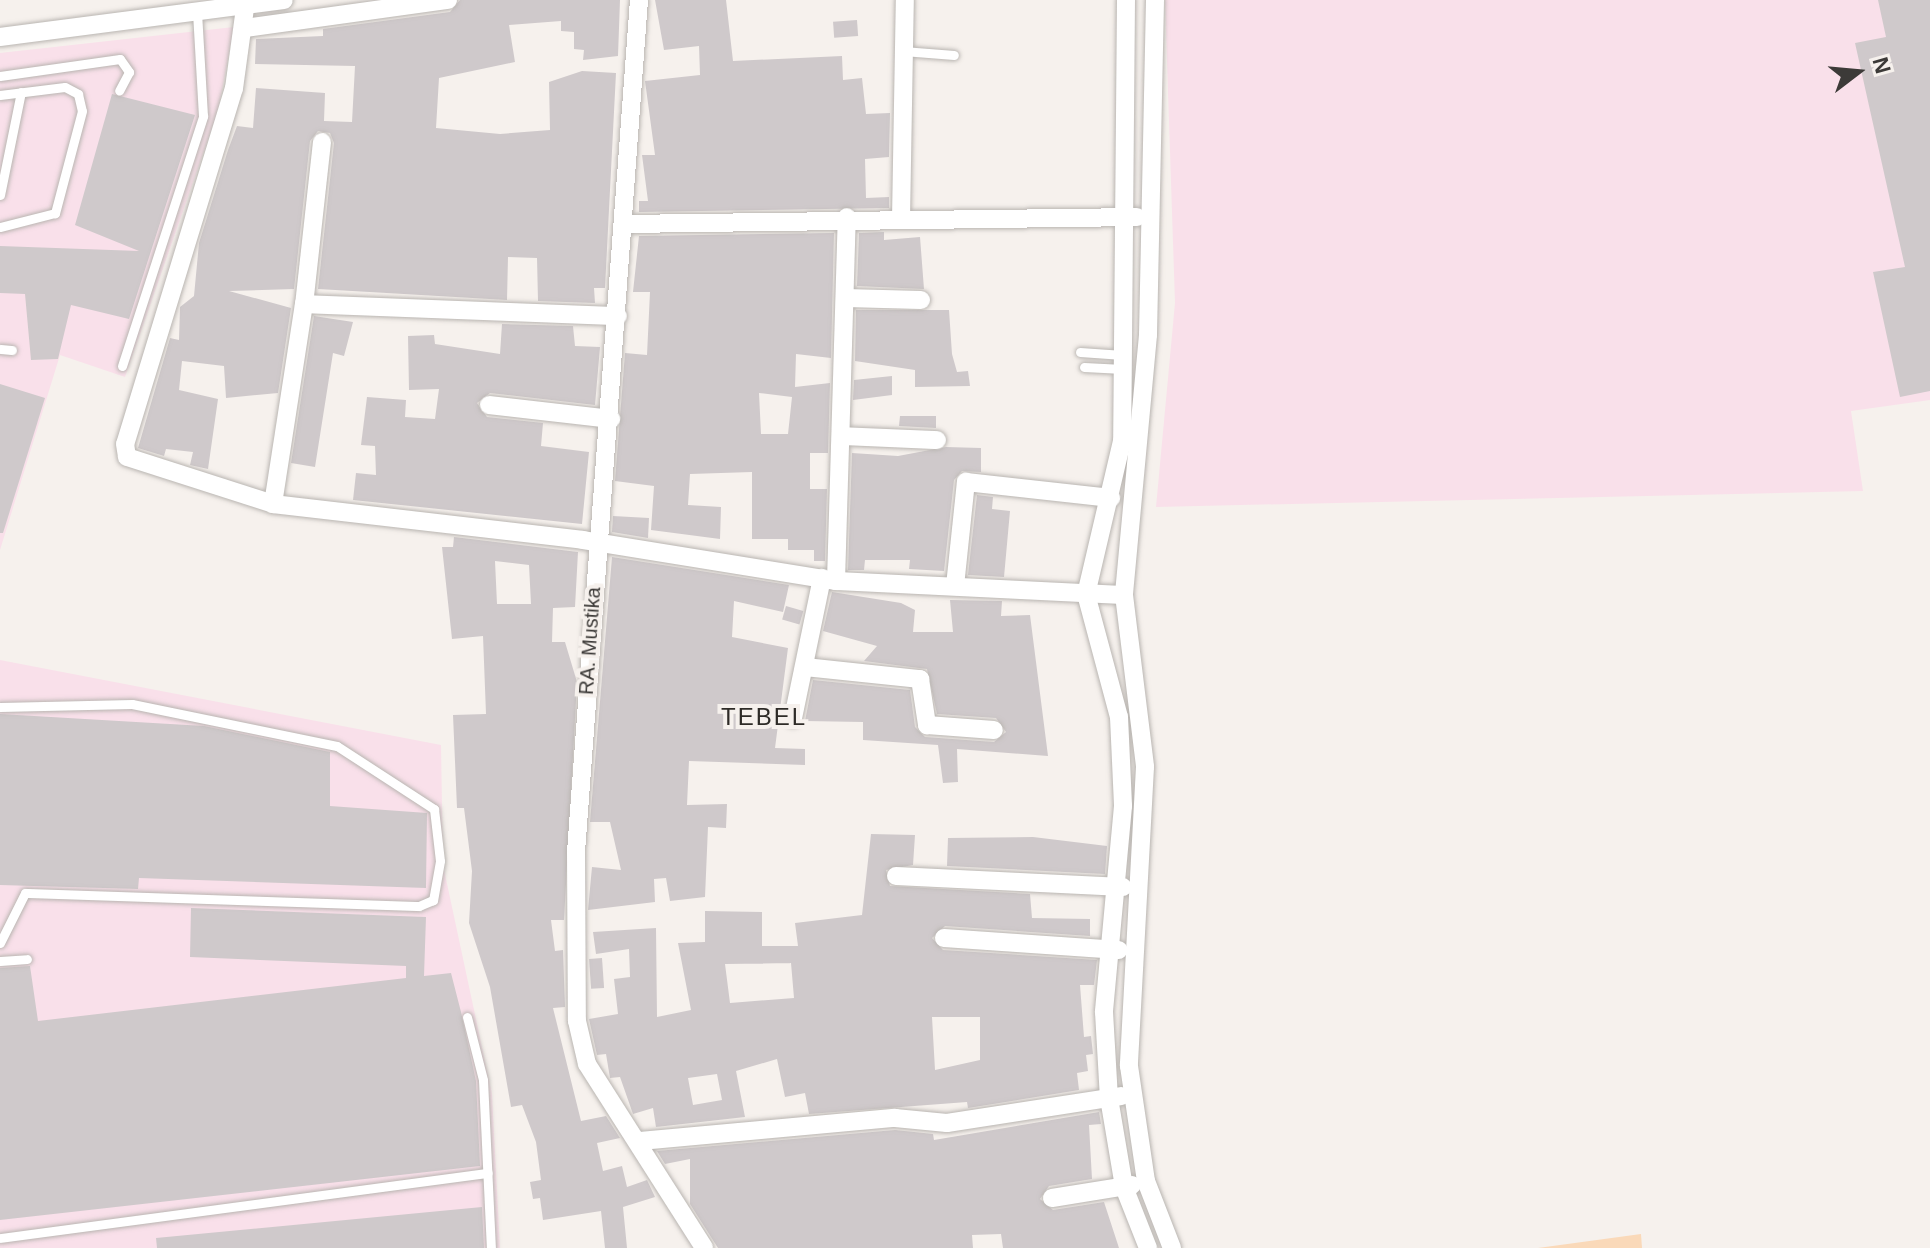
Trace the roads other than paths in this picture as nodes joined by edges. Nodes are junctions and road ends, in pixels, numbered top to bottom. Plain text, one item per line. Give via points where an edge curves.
1 (284, 0) edge
2 (448, 0) edge
3 (639, 0) edge
4 (905, 0) edge
5 (1126, 0) edge
6 (1155, 0) edge
7 (245, 8) junction
8 (197, 13) junction
9 (245, 28) junction
10 (0, 37) edge
11 (903, 51) junction
12 (954, 55) dead end
13 (0, 76) edge
14 (119, 91) dead end
15 (21, 92) junction
16 (0, 95) edge
17 (322, 142) dead end
18 (0, 195) edge
19 (847, 217) junction
20 (1140, 217) junction
21 (901, 219) junction
22 (624, 224) junction
23 (0, 227) edge
24 (845, 298) junction
25 (921, 300) dead end
26 (304, 304) junction
27 (618, 316) junction
28 (0, 349) edge
29 (12, 350) dead end
30 (1080, 352) dead end
31 (1126, 362) junction
32 (122, 366) dead end
33 (1084, 367) dead end
34 (489, 405) dead end
35 (611, 419) junction
36 (841, 436) junction
37 (937, 440) dead end
38 (1111, 498) junction
39 (273, 504) junction
40 (597, 542) junction
41 (829, 579) junction
42 (955, 586) junction
43 (1104, 594) junction
44 (805, 667) junction
45 (0, 707) edge
46 (793, 718) dead end
47 (994, 730) dead end
48 (896, 876) dead end
49 (1129, 888) junction
50 (944, 938) dead end
51 (0, 943) edge
52 (1121, 950) junction
53 (27, 959) dead end
54 (0, 961) edge
55 (467, 1017) dead end
56 (1121, 1097) junction
57 (640, 1141) junction
58 (488, 1173) junction
59 (1135, 1184) junction
60 (1052, 1198) dead end
61 (0, 1238) edge
62 (491, 1248) edge
63 (704, 1248) edge
64 (1148, 1248) edge
65 (1172, 1248) edge

1 - 7 street
2 - 9 street
3 - 22 street, RA. Mustika
4 - 11 street
5 - 20 street
6 - 20 street
7 - 8 street
7 - 9 street
8 - 10 street
8 - 32 lane via 203,116
9 - 39 street via 234,88 125,448 127,457
11 - 12 lane
11 - 21 street
13 - 14 lane via 120,59 129,72
15 - 16 lane
15 - 18 lane
15 - 23 lane via 55,86 78,94 78,138 55,213
17 - 26 street
19 - 21 street
19 - 22 street
19 - 24 street
20 - 21 street
20 - 31 street
20 - 43 street via 1141,465
22 - 27 street, RA. Mustika
24 - 25 street
24 - 36 street
26 - 27 street
26 - 39 street
27 - 35 street, RA. Mustika
28 - 29 lane
30 - 31 lane
31 - 33 lane
31 - 38 street
34 - 35 street
35 - 40 street, RA. Mustika
36 - 37 street
36 - 41 street
38 - 42 street via 966,482
38 - 43 street
39 - 40 street
40 - 41 street
40 - 57 street, RA. Mustika via 576,852 577,1021 587,1064
41 - 42 street
41 - 44 street
42 - 43 street
43 - 49 street via 1119,717
43 - 49 street via 1145,767
44 - 46 street
44 - 47 street via 920,679 927,725
45 - 51 lane via 132,704 337,746 434,809 440,861 433,900 419,906 25,893
48 - 49 street
49 - 52 street
49 - 52 street
50 - 52 street
52 - 56 street
52 - 56 street
53 - 54 lane
55 - 58 lane via 483,1080
56 - 57 street via 947,1123 895,1118
56 - 59 street
57 - 63 street, RA. Mustika
58 - 61 lane
58 - 62 lane
59 - 60 street
59 - 64 street
59 - 65 street

